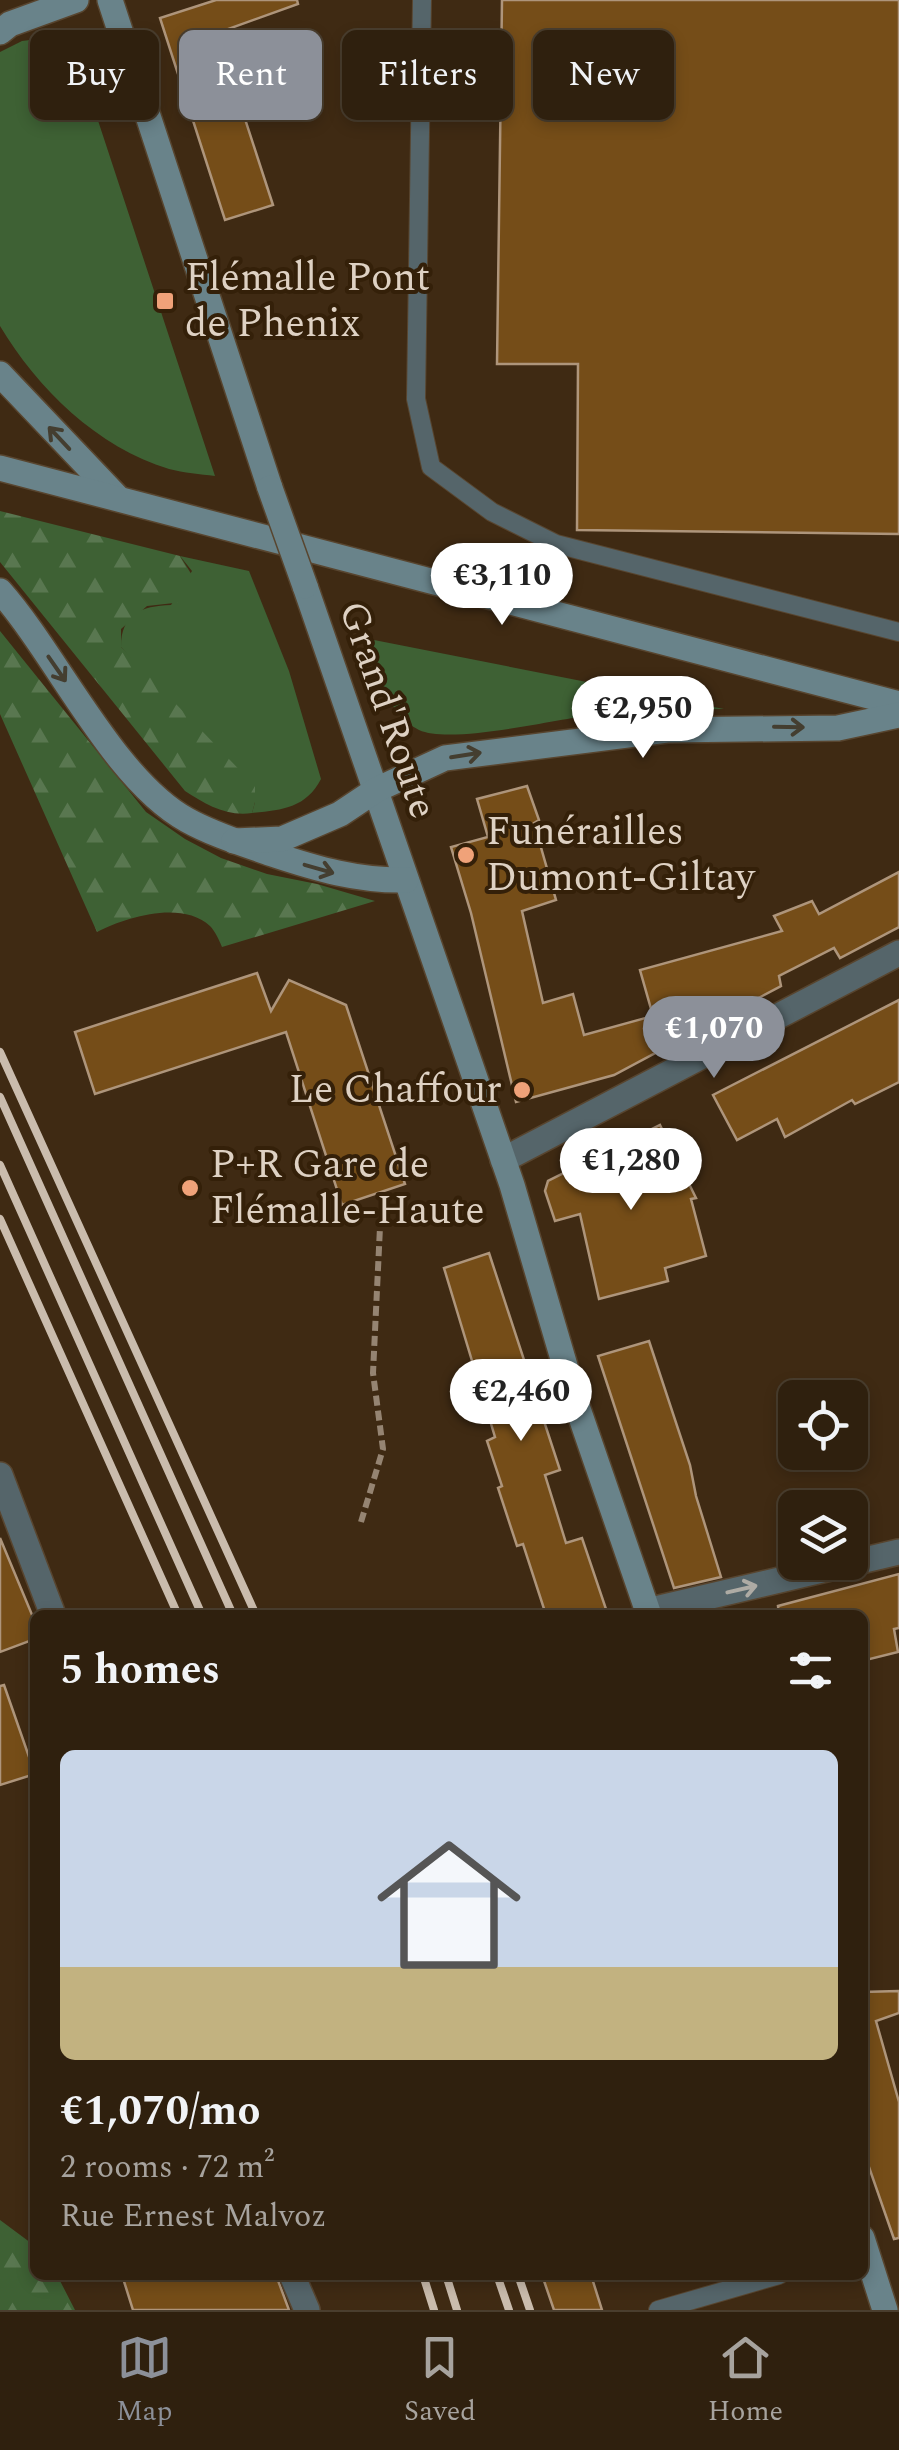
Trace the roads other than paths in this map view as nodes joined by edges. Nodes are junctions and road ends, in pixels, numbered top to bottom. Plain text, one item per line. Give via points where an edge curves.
1 (76, 0) edge
2 (110, 0) edge
3 (422, 0) edge
4 (0, 32) edge
5 (0, 374) edge
6 (0, 468) edge
7 (120, 500) junction
8 (0, 590) edge
9 (899, 632) edge
10 (899, 704) edge
11 (899, 716) edge
12 (376, 790) junction
13 (234, 841) junction
14 (406, 880) junction
15 (899, 952) edge
16 (503, 1160) junction
17 (0, 1475) edge
18 (899, 1552) edge
19 (51, 1610) edge
20 (647, 1610) edge
21 (660, 1610) edge
22 (868, 2259) edge
23 (294, 2280) edge
24 (761, 2280) edge
25 (306, 2310) edge
26 (658, 2310) edge
27 (885, 2310) edge

1 - 4 main road
2 - 12 main road, Grand'Route, bridge
3 - 9 lane via 416,399 431,467 492,512 556,544
7 -> 5 main road
6 - 7 main road
7 - 10 main road
8 -> 13 main road via 142,783 184,819
12 -> 11 main road via 445,758 498,750 667,730 838,728
12 - 13 main road via 282,839
12 - 14 main road, Grand'Route
13 -> 14 main road via 363,880
14 - 16 main road, Grand'Route
15 - 16 street
16 - 20 main road, Grand'Route
17 - 19 street
21 -> 18 street
22 - 27 main road
23 - 25 street
24 - 26 lane

